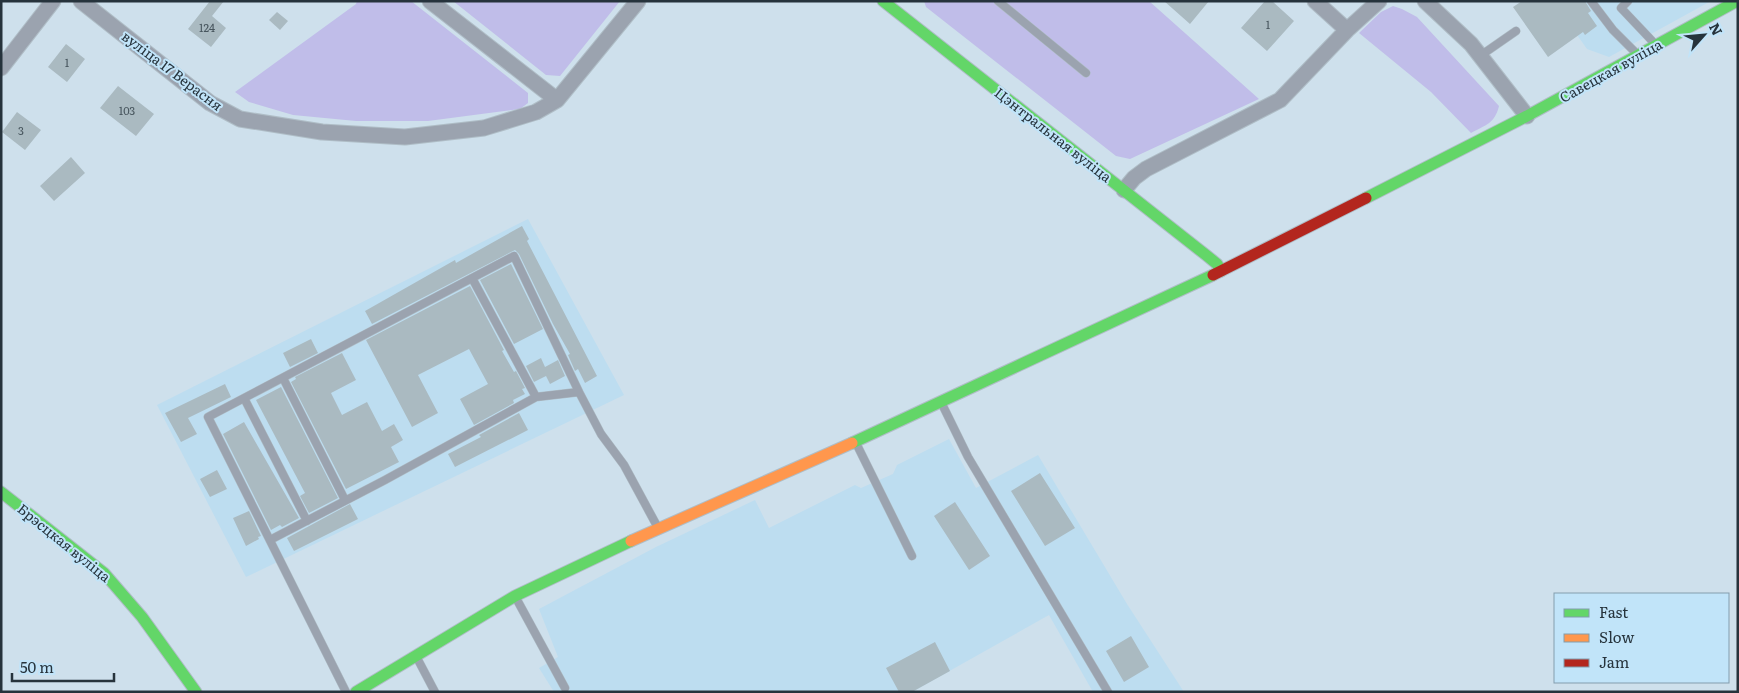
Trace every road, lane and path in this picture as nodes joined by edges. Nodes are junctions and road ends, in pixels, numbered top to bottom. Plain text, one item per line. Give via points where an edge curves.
1 (53, 1) edge
2 (80, 1) edge
3 (430, 1) edge
4 (638, 1) edge
5 (998, 1) edge
6 (1315, 1) edge
7 (1379, 1) edge
8 (1425, 1) edge
9 (1592, 1) edge
10 (1628, 1) edge
11 (1737, 1) edge
12 (891, 4) edge
13 (1347, 30) junction
14 (1516, 31) dead end
15 (1657, 46) junction
16 (1480, 56) junction
17 (1639, 56) junction
18 (1, 68) edge
19 (1086, 73) dead end
20 (557, 100) junction
21 (1527, 116) junction
22 (1124, 190) junction
23 (1221, 271) junction
24 (472, 278) junction
25 (283, 378) junction
26 (579, 392) junction
27 (536, 397) junction
28 (244, 398) junction
29 (941, 402) junction
30 (856, 441) junction
31 (1, 492) edge
32 (345, 500) junction
33 (307, 521) junction
34 (658, 528) junction
35 (270, 540) junction
36 (912, 556) dead end
37 (515, 596) junction
38 (415, 655) junction
39 (565, 688) dead end
40 (196, 692) edge
41 (346, 692) edge
42 (356, 692) edge
43 (435, 692) edge
44 (1108, 692) edge

1 - 18 street
2 - 20 street, вуліца 17 Верасня via 210,103 240,119 322,132 405,137 484,128 536,112
3 - 20 street
4 - 20 street, вуліца 17 Верасня
5 - 19 lane
6 - 13 street
7 - 13 street
8 - 16 street
9 - 17 lane
10 - 15 lane via 1621,8
11 - 15 street, Савецкая вуліца
12 - 22 street, Цэнтральная вуліца
13 - 22 street via 1280,100 1146,169
14 - 16 lane
15 - 17 street, Савецкая вуліца
16 - 21 street
17 - 21 street, Савецкая вуліца
21 - 23 street, Савецкая вуліца
22 - 23 street, Цэнтральная вуліца via 1217,264
23 - 29 street, Савецкая вуліца
24 - 25 lane
24 - 26 lane via 514,256
24 - 27 lane
25 - 28 lane
25 - 32 lane
26 - 27 lane
26 - 34 lane
27 - 32 lane
28 - 33 lane
28 - 35 lane via 208,417
29 - 30 street, Савецкая вуліца
29 - 44 lane via 968,457
30 - 34 street, Савецкая вуліца
30 - 36 lane
31 - 40 street, Брэсцкая вуліца via 104,573 142,617
32 - 33 lane
33 - 35 lane
34 - 37 street, Савецкая вуліца
35 - 41 lane
37 - 38 street, Савецкая вуліца
37 - 39 lane
38 - 42 street, Савецкая вуліца
38 - 43 lane

